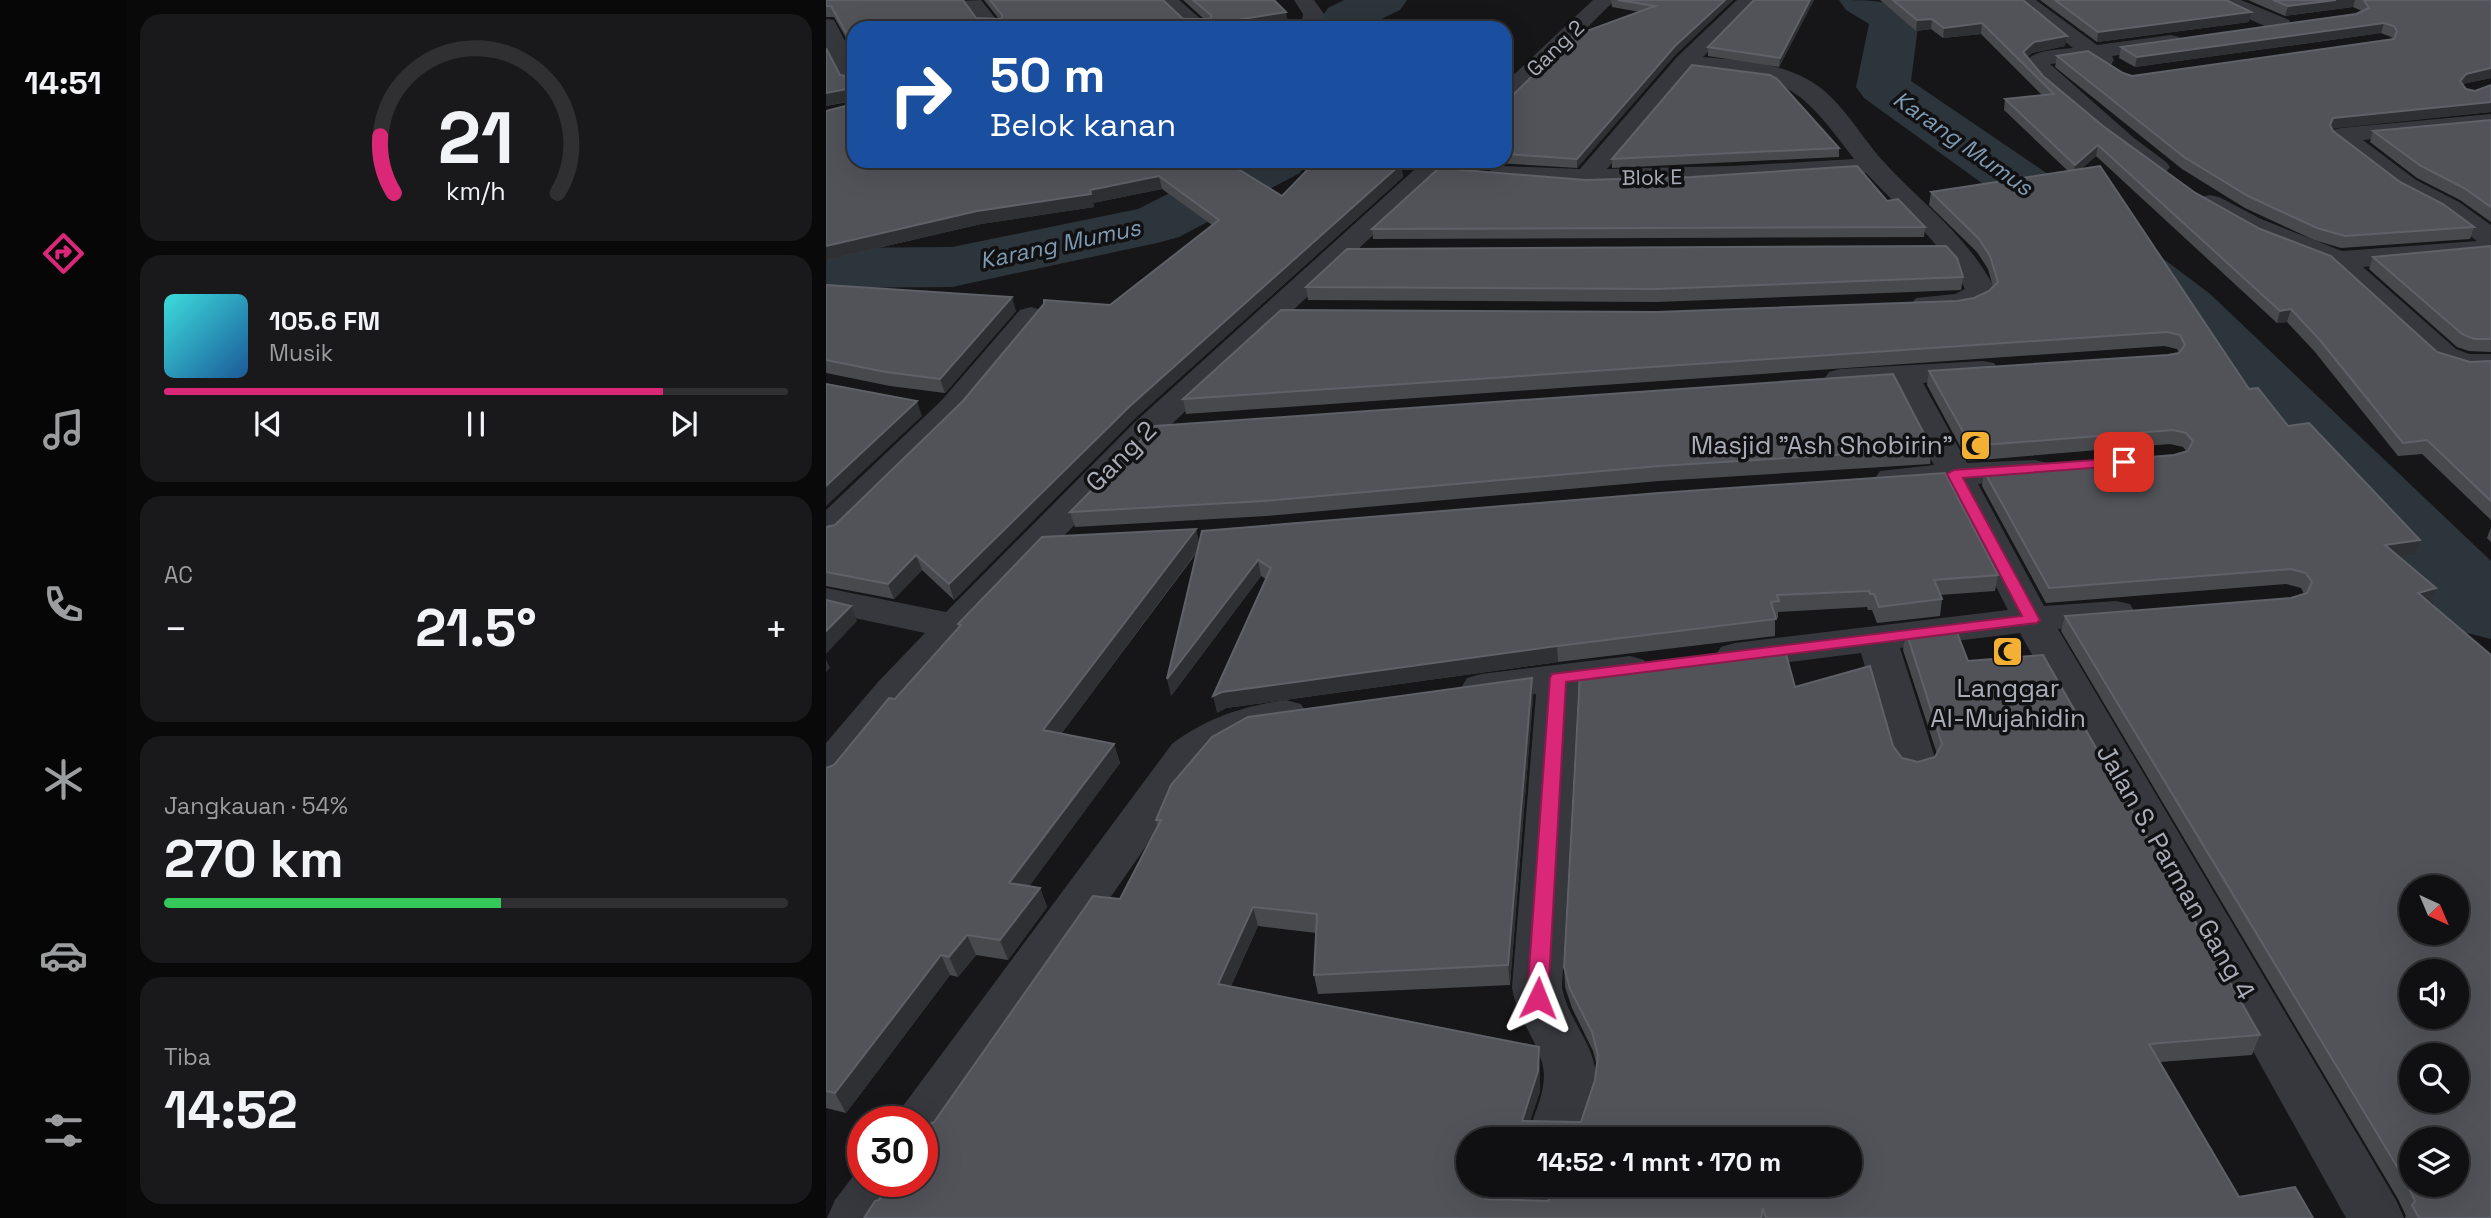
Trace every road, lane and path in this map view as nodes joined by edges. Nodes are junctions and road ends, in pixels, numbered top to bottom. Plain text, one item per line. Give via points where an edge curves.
1 (1166, 0) edge
2 (1304, 0) edge
3 (1605, 0) edge
4 (1749, 0) edge
5 (2023, 0) edge
6 (2224, 0) edge
7 (971, 1) edge
8 (987, 21) edge
9 (1192, 21) edge
10 (1313, 21) edge
11 (2305, 22) edge
12 (826, 25) edge
13 (2281, 25) junction
14 (2241, 31) edge
15 (2187, 39) edge
16 (2094, 53) junction
17 (1685, 62) junction
18 (847, 66) edge
19 (2120, 72) edge
20 (1512, 89) edge
21 (2488, 109) edge
22 (1872, 165) junction
23 (1452, 168) edge
24 (1586, 179) junction
25 (2491, 239) edge
26 (1920, 247) edge
27 (1954, 248) junction
28 (2491, 248) edge
29 (1342, 251) junction
30 (1384, 251) edge
31 (2339, 260) junction
32 (1901, 305) edge
33 (1276, 312) junction
34 (1317, 312) edge
35 (1031, 316) edge
36 (2491, 363) edge
37 (2013, 368) edge
38 (1903, 374) junction
39 (1813, 380) edge
40 (916, 402) edge
41 (954, 407) junction
42 (1188, 426) edge
43 (1147, 429) junction
44 (2069, 467) edge
45 (1954, 474) junction
46 (1860, 481) edge
47 (826, 530) edge
48 (1090, 540) edge
49 (1035, 543) junction
50 (826, 600) edge
51 (2152, 610) edge
52 (2032, 620) junction
53 (954, 626) junction
54 (1877, 639) junction
55 (1558, 678) junction
56 (1438, 694) edge
57 (1318, 709) edge
58 (1915, 764) edge
59 (826, 772) edge
60 (934, 1106) edge
61 (1557, 1127) edge
62 (870, 1197) edge
63 (1532, 1197) edge
64 (855, 1218) edge
65 (1519, 1218) edge
66 (2376, 1218) edge

1 - 9 street
2 - 10 street via 1314,14
3 - 20 street, Gang 2
4 - 17 street
5 - 16 street
6 - 13 street
7 - 8 street
11 - 13 street
12 - 18 street
13 - 14 street
15 - 16 street
16 - 19 street
16 - 31 street via 2035,63 2125,143 2183,185 2250,225
17 - 22 street via 1765,72 1794,81 1834,116
17 - 24 street
21 - 25 street via 2341,135 2407,186 2450,208
22 - 24 street, Blok E
22 - 27 street
23 - 24 street, Blok E
23 - 29 street, Gang 2
26 - 27 street
27 - 32 street via 1980,289 1975,298
28 - 31 street
29 - 30 street
29 - 33 street, Gang 2
31 - 36 street via 2445,356 2466,363
33 - 34 street
33 - 43 street, Gang 2
35 - 41 street
37 - 38 street
38 - 39 street
38 - 45 street, Jalan S. Parman Gang 4
40 - 41 street
41 - 47 street
42 - 43 street
43 - 49 street, Gang 2
44 - 45 street
45 - 46 street
45 - 52 street, Jalan S. Parman Gang 4
48 - 49 street
49 - 53 street, Gang 2
50 - 53 street
51 - 52 street
52 - 54 street
52 - 66 street, Jalan S. Parman Gang 4
53 - 59 street, Gang 2
54 - 55 street
54 - 58 street
55 - 56 street
55 - 61 street via 1537,987 1545,1021 1569,1066
57 - 60 street via 1241,721 1187,755
62 - 64 street
63 - 65 street

